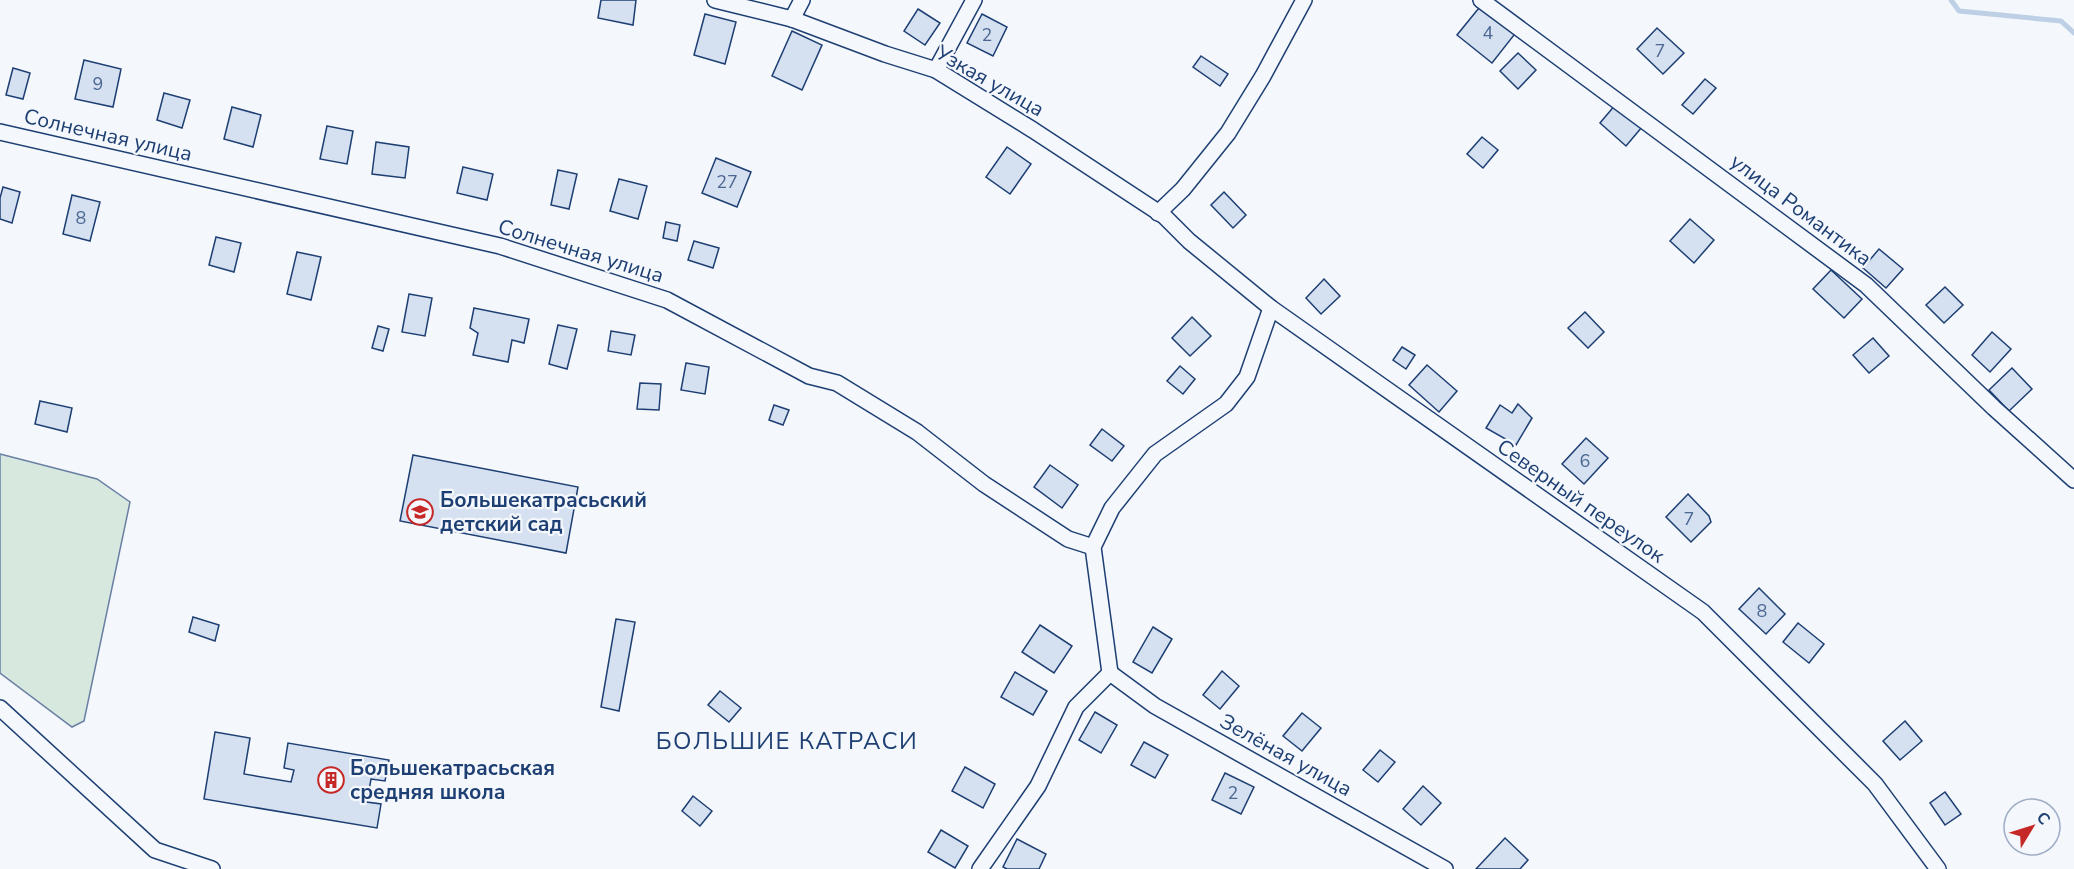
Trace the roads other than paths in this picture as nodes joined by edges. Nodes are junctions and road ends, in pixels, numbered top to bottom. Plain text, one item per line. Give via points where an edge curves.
1 (715, 0) edge
2 (802, 0) edge
3 (974, 0) edge
4 (1304, 0) edge
5 (1481, 0) edge
6 (792, 19) junction
7 (936, 70) junction
8 (0, 132) edge
9 (1158, 213) junction
10 (1270, 308) junction
11 (2074, 480) edge
12 (1093, 547) junction
13 (1110, 673) junction
14 (0, 708) edge
15 (212, 869) edge
16 (980, 869) edge
17 (1445, 869) edge
18 (1938, 869) edge

1 - 6 street, Узкая улица
2 - 6 street
3 - 7 street
4 - 9 street via 1228,134
5 - 11 street, улица Романтика via 1866,285
6 - 7 street, Узкая улица
7 - 9 street, Узкая улица
8 - 12 street, Солнечная улица via 500,246 667,300 809,376 837,382 917,432 984,484 1068,539
9 - 10 street, Северный переулок
10 - 12 street via 1247,377 1226,404 1155,454 1112,508
10 - 18 street, Северный переулок via 1703,612 1875,784
12 - 13 street
13 - 16 street via 1076,707 1038,786
13 - 17 street, Зелёная улица via 1155,706
14 - 15 street via 155,850

